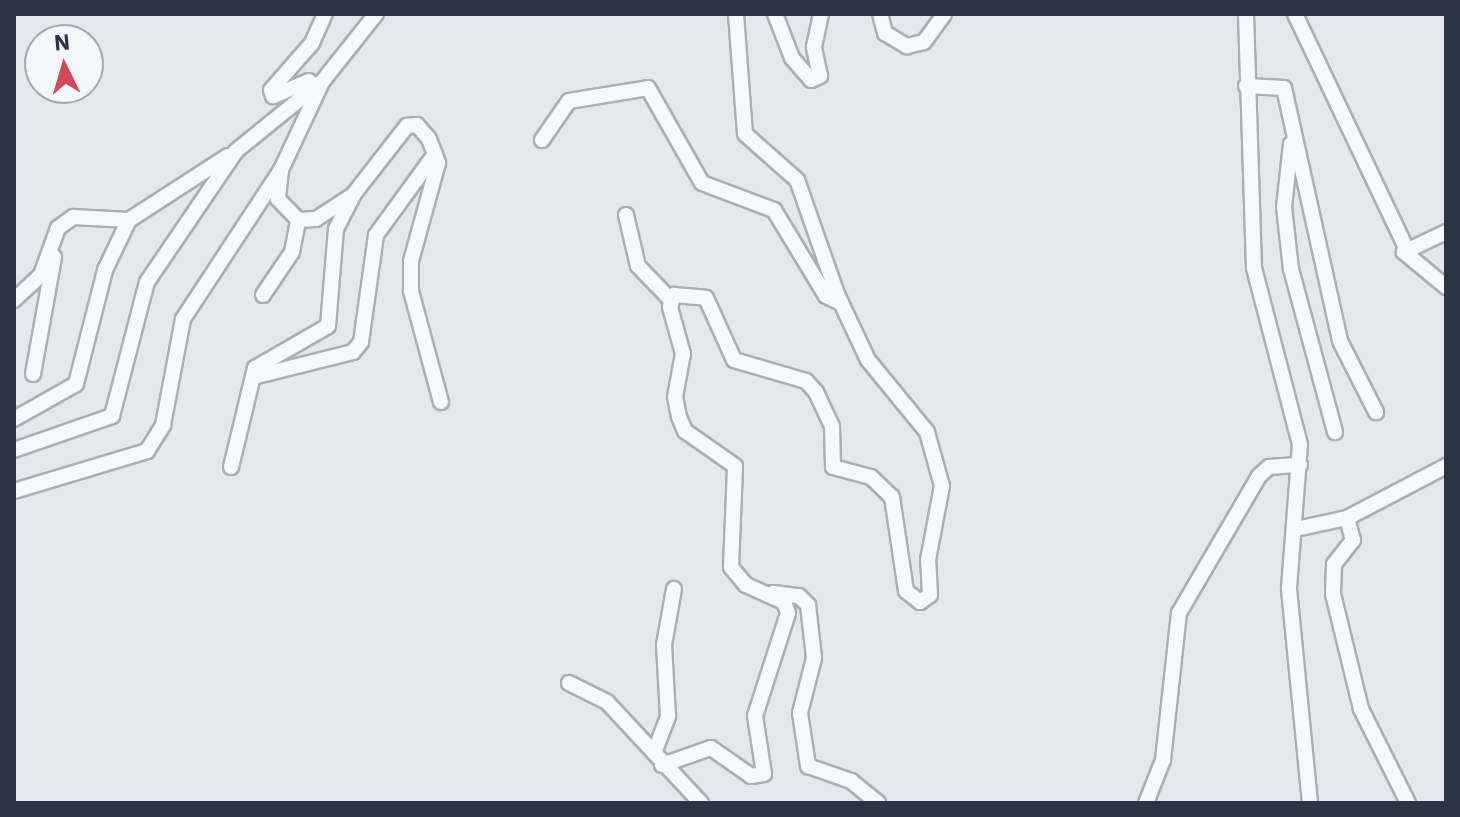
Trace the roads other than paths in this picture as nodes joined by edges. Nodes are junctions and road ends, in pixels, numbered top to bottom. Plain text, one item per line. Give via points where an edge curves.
1 (325, 14) edge
2 (376, 14) edge
3 (736, 14) edge
4 (775, 14) edge
5 (880, 14) edge
6 (944, 14) edge
7 (1246, 14) edge
8 (1295, 14) edge
9 (816, 19) edge
10 (322, 82) junction
11 (1246, 86) junction
12 (1292, 132) junction
13 (542, 140) dead end
14 (236, 151) junction
15 (435, 154) junction
16 (281, 170) junction
17 (353, 195) junction
18 (626, 215) dead end
19 (129, 220) junction
20 (298, 220) junction
21 (58, 228) junction
22 (1446, 232) edge
23 (1406, 248) junction
24 (1446, 287) edge
25 (263, 295) dead end
26 (670, 299) junction
27 (14, 300) edge
28 (841, 303) junction
29 (33, 374) dead end
30 (253, 377) junction
31 (441, 402) dead end
32 (1376, 412) dead end
33 (14, 419) edge
34 (1335, 432) dead end
35 (14, 450) edge
36 (1300, 465) junction
37 (1446, 466) edge
38 (231, 467) dead end
39 (14, 491) edge
40 (1347, 518) junction
41 (1296, 529) junction
42 (674, 589) dead end
43 (773, 593) junction
44 (569, 683) dead end
45 (658, 759) junction
46 (701, 803) edge
47 (878, 803) edge
48 (1146, 803) edge
49 (1310, 803) edge
50 (1408, 803) edge

1 - 10 street via 312,43 271,90
2 - 10 street
3 - 28 street via 745,134 797,180
4 - 9 street via 792,58 811,80 820,76
5 - 6 street via 885,33 907,46 924,42
7 - 11 street
8 - 23 street
10 - 14 street
10 - 16 street
11 - 12 street via 1284,88
11 - 36 street via 1254,268
12 - 32 street via 1340,341
12 - 34 street via 1284,207 1291,269
13 - 28 street via 569,101 648,88 702,183 774,210 826,296
14 - 19 street
14 - 35 street via 147,282 112,416
15 - 17 street via 417,125 407,126
15 - 30 street via 376,235 361,342 353,352
15 - 31 street via 411,291
16 - 20 street via 278,199
16 - 39 street via 183,319 163,425 147,451
17 - 20 street via 316,219
17 - 30 street via 336,229 328,326 273,353
18 - 26 street via 638,266
19 - 21 street via 73,217
19 - 33 street via 105,270 76,384
20 - 25 street via 292,252
21 - 27 street via 41,275
21 - 29 street
22 - 23 street via 1432,245
23 - 24 street
26 - 28 street via 706,298 734,360 806,381 816,392 832,426 833,467 871,477 892,497 906,591 925,601 942,486 936,452 868,360
26 - 43 street via 683,354 675,397 679,417 685,431 735,466 731,567 746,585
30 - 38 street
36 - 41 street
36 - 48 street via 1259,476 1179,613 1163,760
37 - 40 street
40 - 41 street
40 - 50 street via 1353,540 1334,564 1333,594 1361,709
41 - 49 street via 1289,589
42 - 45 street via 664,645 668,716
43 - 45 street via 788,613 755,716 764,774 751,776 711,748
43 - 47 street via 799,596 808,605 814,658 800,713 808,766 851,781
44 - 45 street via 607,702
45 - 46 street

